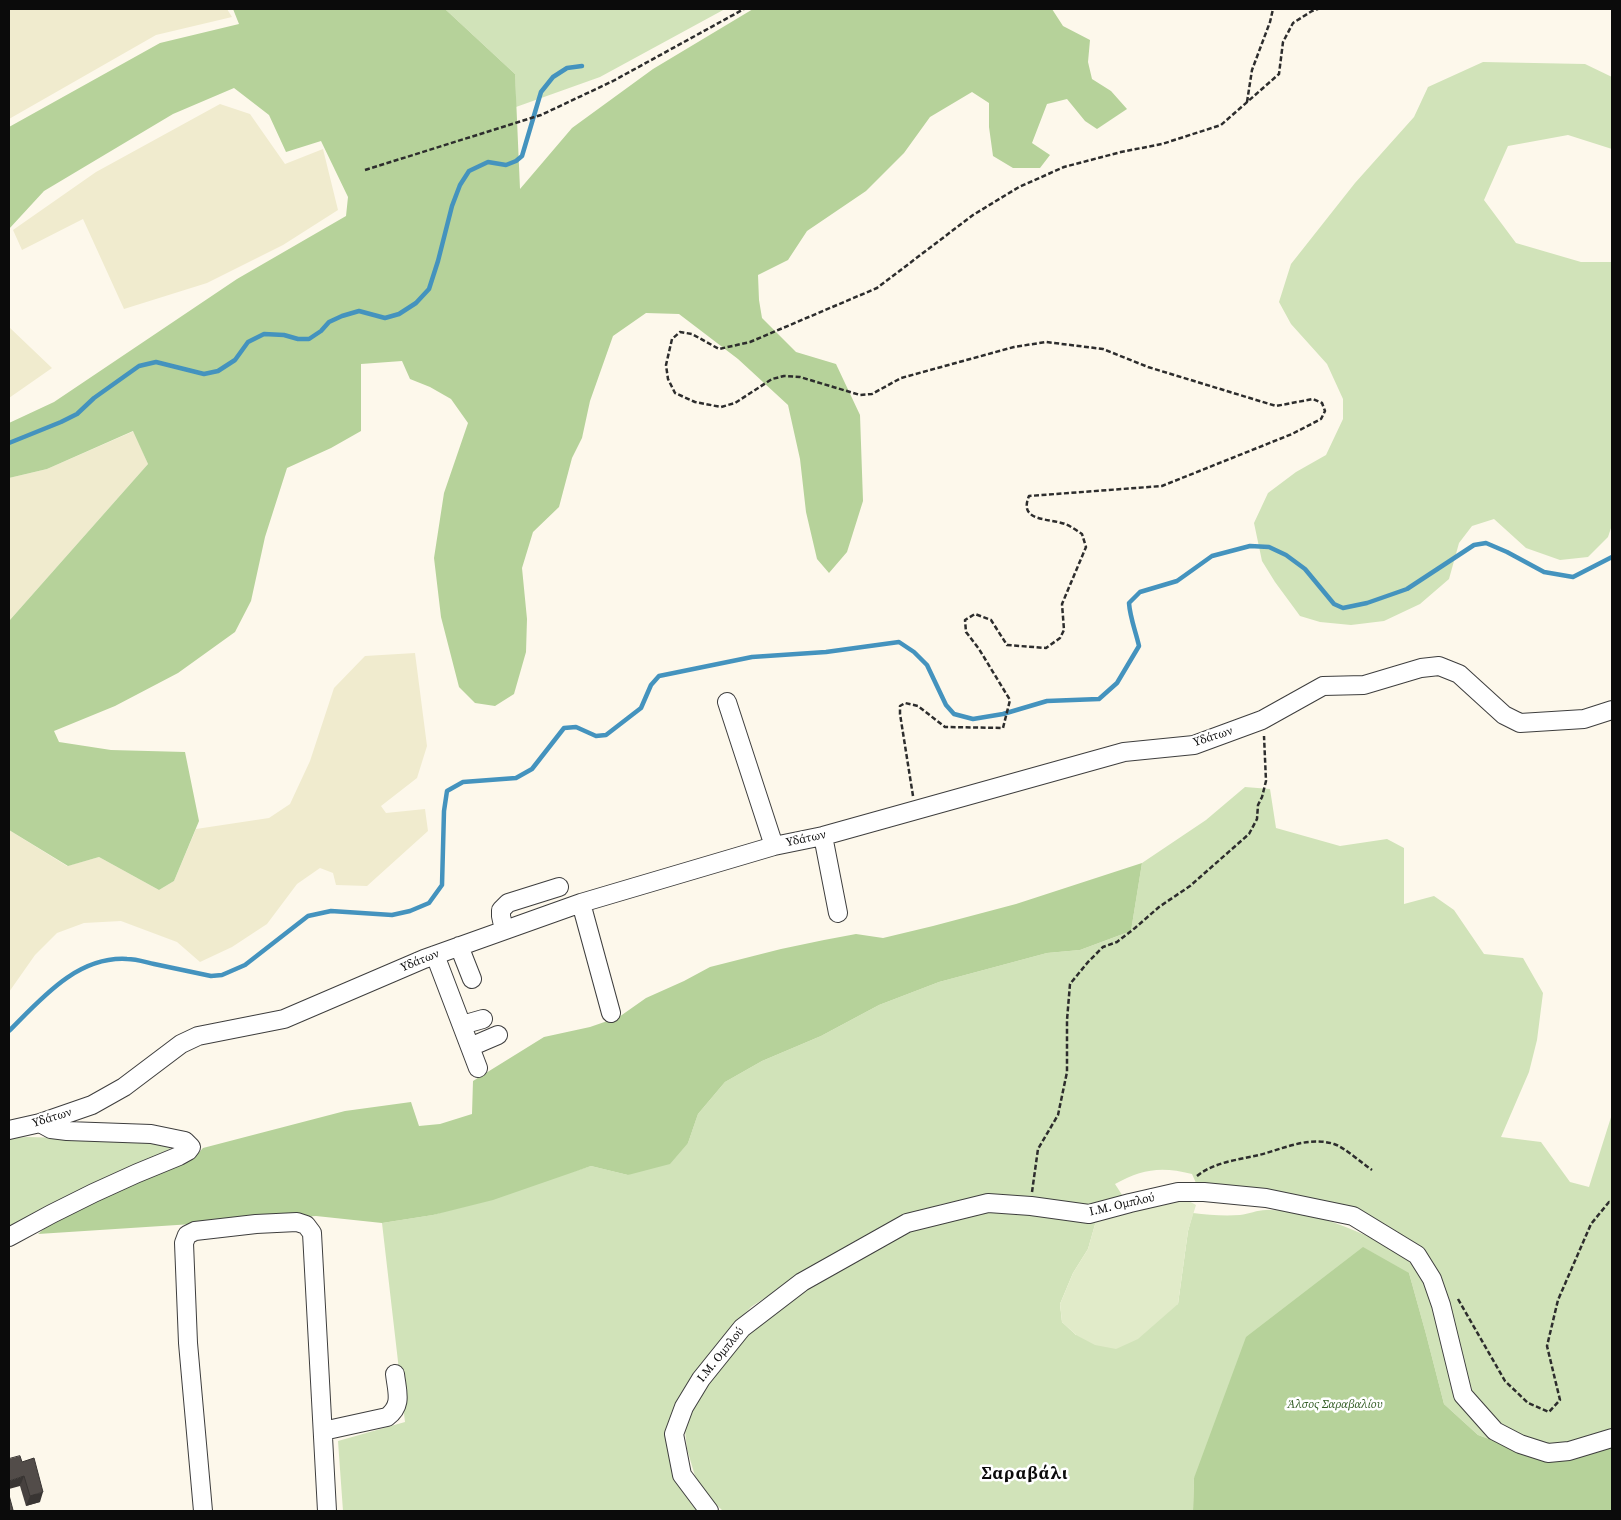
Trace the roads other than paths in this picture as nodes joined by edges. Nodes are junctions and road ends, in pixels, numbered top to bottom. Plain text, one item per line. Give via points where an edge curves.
1 (728, 702) dead end
2 (1612, 710) edge
3 (823, 836) junction
4 (774, 846) junction
5 (559, 887) dead end
6 (581, 903) junction
7 (838, 913) dead end
8 (504, 930) junction
9 (459, 946) junction
10 (430, 957) junction
11 (472, 979) dead end
12 (442, 1004) dead end
13 (611, 1013) dead end
14 (483, 1019) dead end
15 (462, 1026) junction
16 (498, 1035) dead end
17 (470, 1046) junction
18 (478, 1068) dead end
19 (40, 1123) junction
20 (9, 1130) edge
21 (9, 1237) edge
22 (395, 1374) dead end
23 (323, 1431) junction
24 (1612, 1438) edge
25 (202, 1511) edge
26 (328, 1511) edge
27 (709, 1511) edge

1 - 4 street
2 - 3 street, Υδάτων via 1584,719 1520,723 1504,715 1458,674 1439,666 1421,668 1364,684 1323,686 1262,720 1194,745 1124,752
3 - 4 street, Υδάτων
3 - 7 street
4 - 6 street, Υδάτων
5 - 8 street via 508,903 501,910
6 - 8 street, Υδάτων
6 - 13 street
8 - 9 street, Υδάτων
9 - 10 street, Υδάτων
9 - 11 street
10 - 12 street
10 - 15 street
10 - 19 street, Υδάτων via 284,1019 198,1036 181,1044 124,1087 92,1105
14 - 15 street
15 - 17 street
16 - 17 street
17 - 18 street
19 - 20 street, Υδάτων
19 - 21 street via 51,1129 67,1131 151,1134 185,1140 191,1147 179,1156 45,1216
22 - 23 street via 398,1402 387,1417
23 - 25 street via 312,1233 306,1225 297,1222 195,1231 187,1235 184,1243 188,1343
23 - 26 street
24 - 27 street, Ι.Μ. Ομπλού via 1569,1452 1548,1453 1495,1431 1463,1395 1441,1305 1432,1279 1417,1255 1353,1216 1266,1198 1204,1192 1184,1192 1089,1214 988,1202 907,1223 802,1282 742,1328 701,1379 684,1407 674,1434 682,1475

